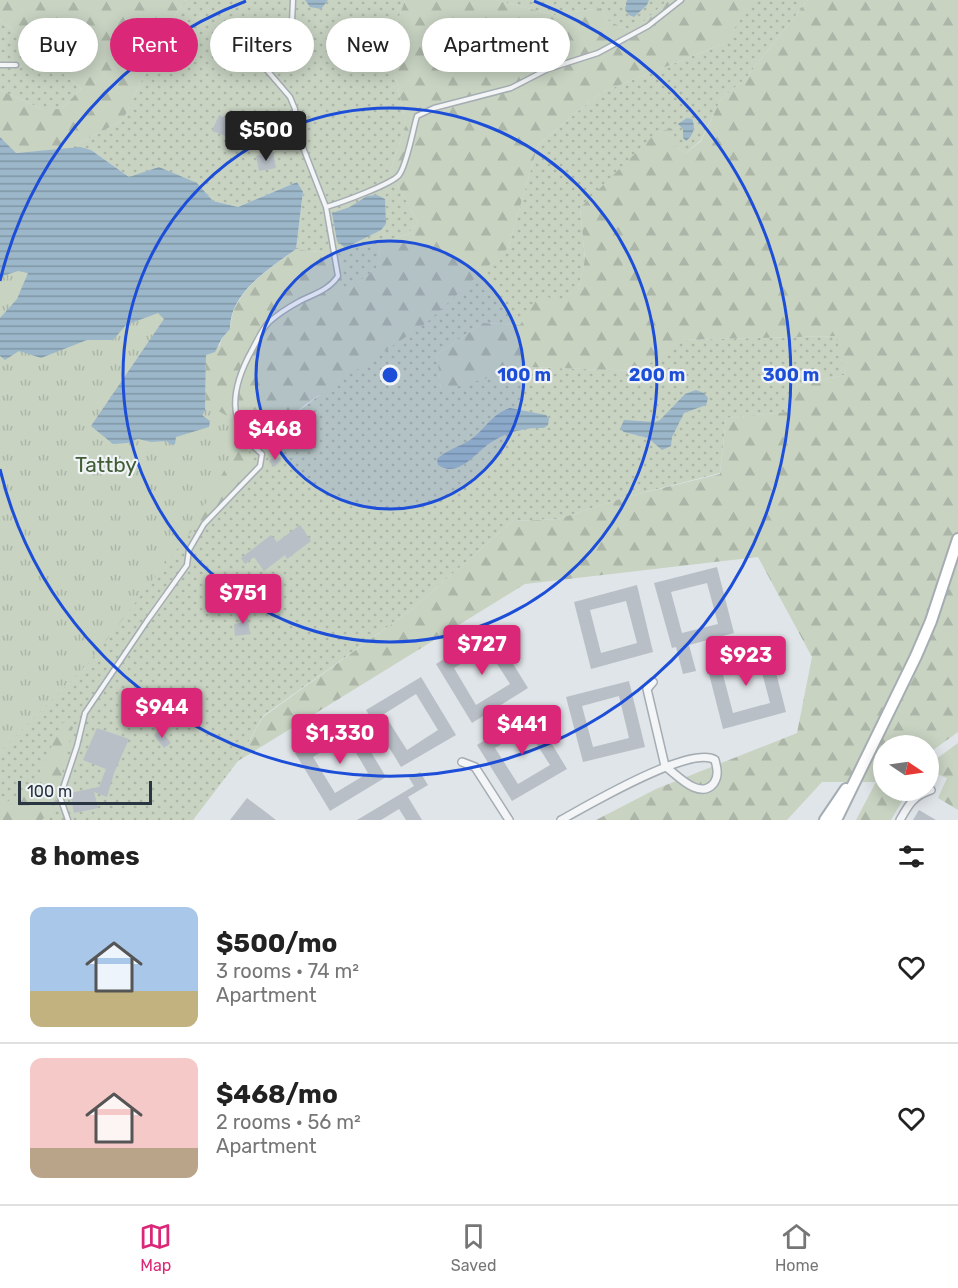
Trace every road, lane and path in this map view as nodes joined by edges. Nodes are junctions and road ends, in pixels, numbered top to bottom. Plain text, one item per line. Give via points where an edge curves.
1 (293, 0) edge
2 (681, 0) edge
3 (0, 64) edge
4 (16, 65) dead end
5 (326, 207) junction
6 (958, 539) edge
7 (653, 682) dead end
8 (462, 762) dead end
9 (665, 766) junction
10 (859, 772) junction
11 (911, 801) edge
12 (68, 820) edge
13 (508, 820) edge
14 (561, 820) edge
15 (825, 820) edge
16 (836, 820) edge
17 (900, 820) edge

1 - 5 lane via 292,22 266,69 290,97 297,132
2 - 5 lane via 648,26 598,53 548,69 511,88 417,116 400,174 391,182
3 - 4 lane
5 - 12 lane via 338,276 332,285 267,324 240,371 236,412 240,430 262,454 260,466 204,524 189,550 187,565 85,713 60,797
6 - 10 main road via 931,621
7 - 9 street via 647,689
8 - 13 street via 475,767
9 - 9 street via 707,757 715,760 718,770 714,782 702,789 692,787
9 - 14 street
10 - 15 main road
10 - 16 main road
11 - 17 street

